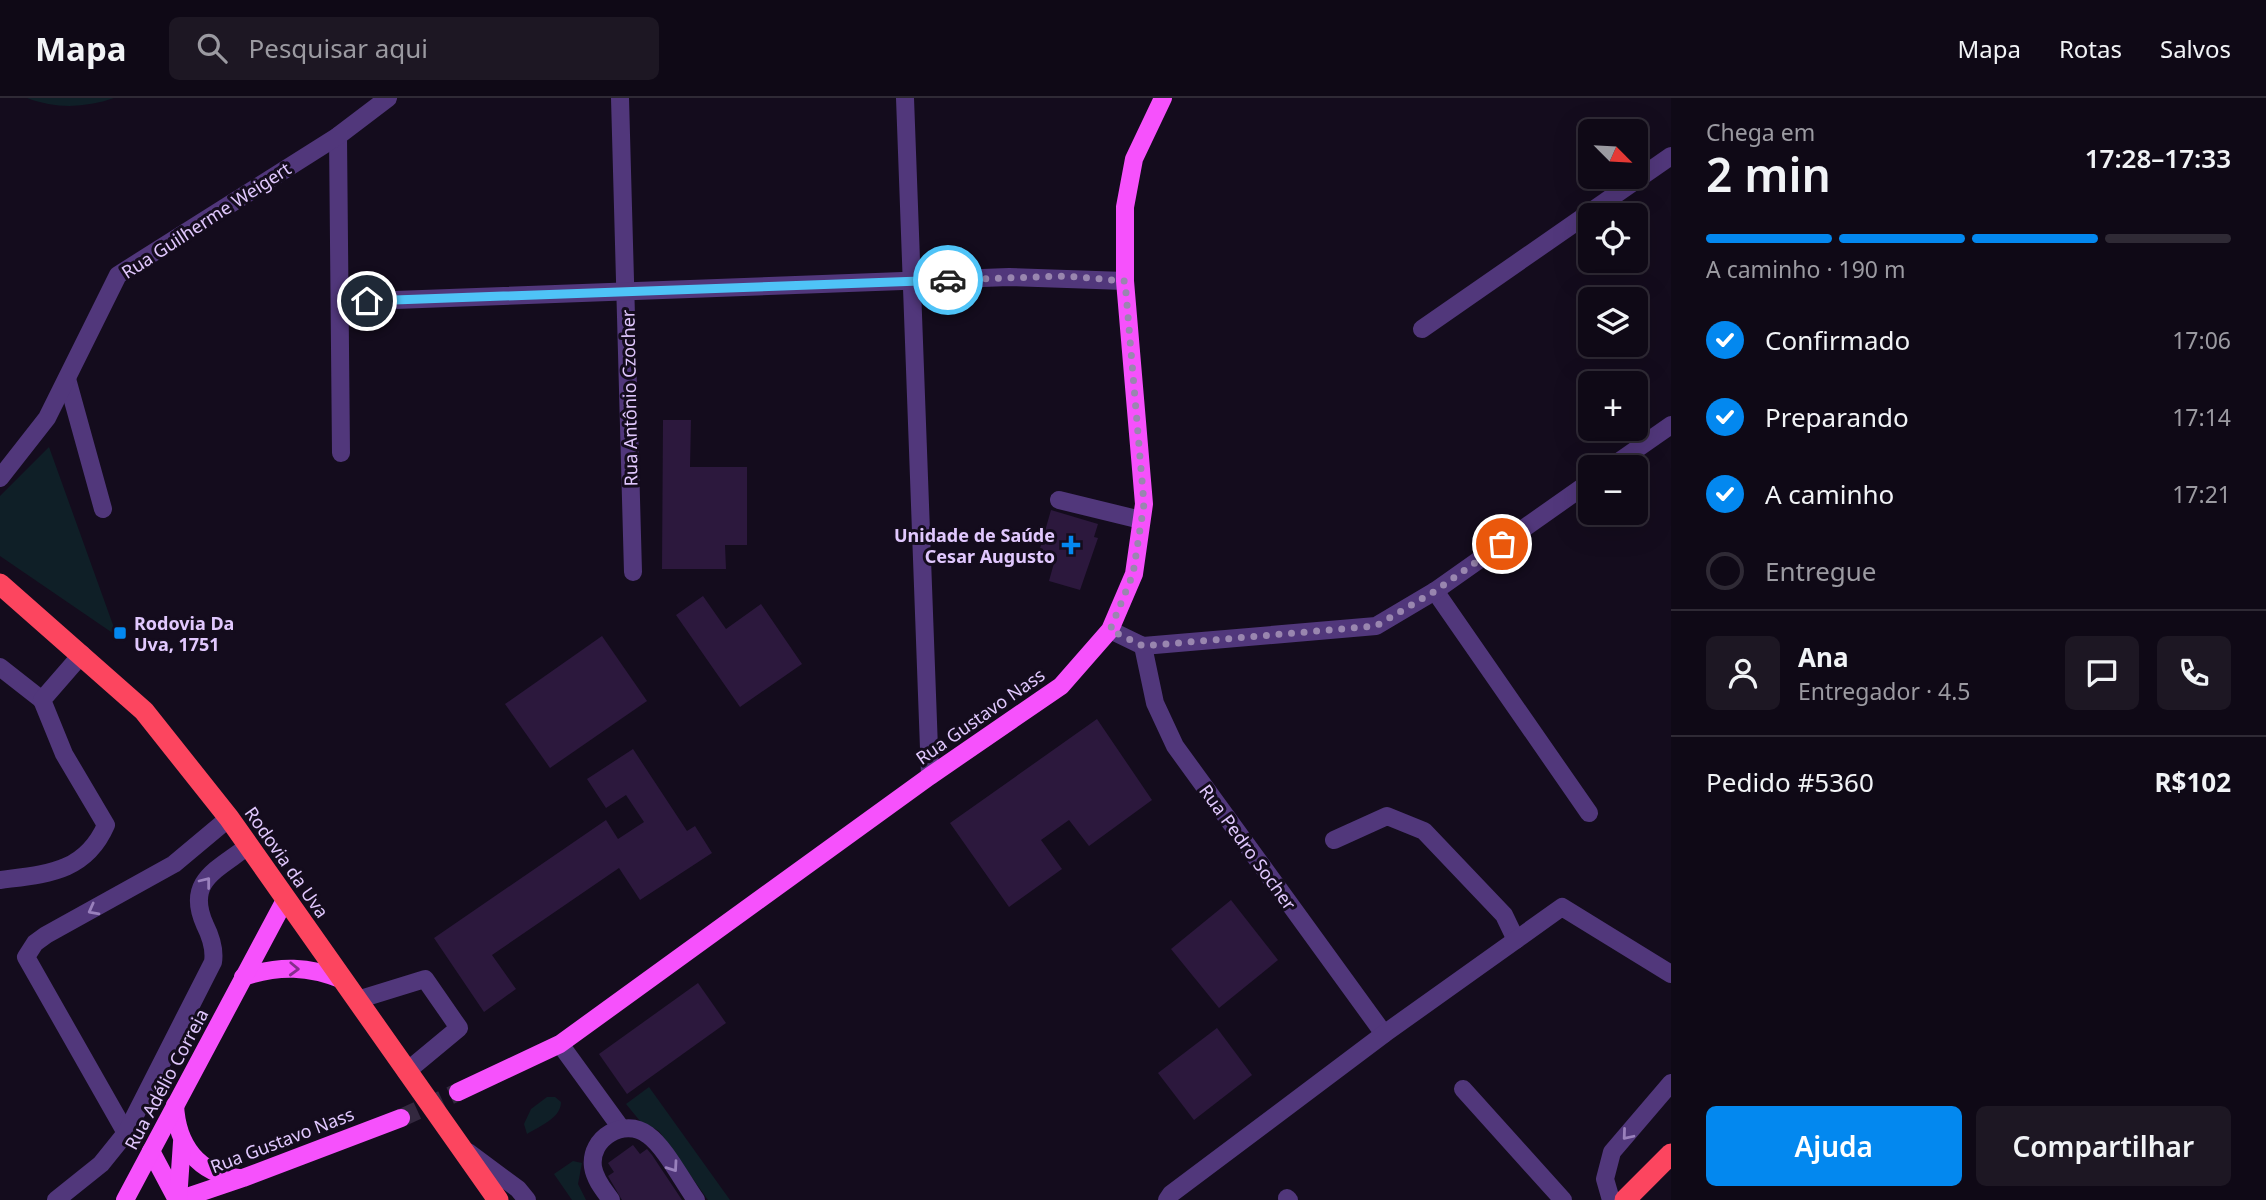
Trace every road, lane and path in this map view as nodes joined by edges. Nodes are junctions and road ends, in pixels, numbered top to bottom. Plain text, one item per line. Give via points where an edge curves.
1 (388, 98) edge
2 (620, 98) edge
3 (905, 98) edge
4 (1163, 98) edge
5 (338, 136) junction
6 (1671, 156) edge
7 (1125, 281) junction
8 (911, 282) junction
9 (627, 290) junction
10 (341, 302) junction
11 (1422, 329) dead end
12 (66, 379) junction
13 (1671, 425) edge
14 (341, 453) dead end
15 (1628, 455) edge
16 (0, 478) edge
17 (1578, 490) edge
18 (1059, 500) dead end
19 (103, 509) dead end
20 (1141, 520) junction
21 (633, 572) dead end
22 (0, 584) edge
23 (1435, 591) junction
24 (1110, 630) junction
25 (1143, 646) junction
26 (82, 654) junction
27 (0, 667) edge
28 (43, 700) junction
29 (930, 776) junction
30 (1589, 813) dead end
31 (229, 818) junction
32 (1334, 839) dead end
33 (248, 846) junction
34 (0, 880) edge
35 (285, 900) junction
36 (1516, 940) junction
37 (1671, 974) edge
38 (243, 978) junction
39 (343, 980) junction
40 (357, 1000) junction
41 (1384, 1034) junction
42 (560, 1044) junction
43 (406, 1072) junction
44 (1671, 1083) edge
45 (1463, 1089) dead end
46 (458, 1092) tunnel mouth
47 (176, 1105) junction
48 (401, 1118) tunnel mouth
49 (621, 1128) junction
50 (126, 1133) junction
51 (182, 1142) junction
52 (460, 1147) junction
53 (151, 1152) junction
54 (1671, 1154) edge
55 (243, 1178) junction
56 (56, 1200) edge
57 (125, 1200) edge
58 (178, 1200) edge
59 (498, 1200) edge
60 (527, 1200) edge
61 (611, 1200) edge
62 (696, 1200) edge
63 (1167, 1200) edge
64 (1563, 1200) edge
65 (1611, 1200) edge
66 (1625, 1200) edge

1 - 5 street, Rua Guilherme Weigert
2 - 9 street, Rua Antônio Czocher
3 - 8 street
4 - 7 main road, Rua Gustavo Nass via 1134,159 1125,207
5 - 10 street
5 - 12 street, Rua Guilherme Weigert via 118,275
6 - 11 street
7 - 8 street via 1065,276
7 - 20 main road, Rua Gustavo Nass via 1144,504
8 - 9 street
8 - 29 street
9 - 10 street
9 - 21 street, Rua Antônio Czocher
10 - 14 street
12 - 16 street, Rua Guilherme Weigert via 47,418
12 - 19 street
13 - 15 street
17 - 23 street
18 - 20 street
20 - 24 main road, Rua Gustavo Nass via 1133,574
22 - 26 highway, Rodovia da Uva
23 - 25 street via 1376,626
23 - 30 street
24 - 25 street
24 - 29 main road, Rua Gustavo Nass via 1061,686
25 - 41 street, Rua Pedro Socher via 1155,703 1175,746
26 - 28 street
26 - 31 highway, Rodovia da Uva via 144,711
27 - 28 street
28 - 34 street via 64,754 106,825 97,845 59,872
29 - 42 main road, Rua Gustavo Nass
31 - 33 highway, Rodovia da Uva
31 -> 50 street via 174,864 29,949 28,964
32 - 36 street via 1387,816 1424,831 1504,915
33 - 35 highway, Rodovia da Uva
50 -> 33 street via 214,953 199,912 199,888
35 - 38 main road, Rua Adélio Correia
35 - 39 highway, Rodovia da Uva
36 - 37 street via 1562,907
36 - 41 street
38 -> 39 main road via 294,968
38 - 47 main road, Rua Adélio Correia
39 - 40 highway, Rodovia da Uva
40 - 43 highway, Rodovia da Uva
40 - 43 street via 425,979 459,1028
41 - 63 street
42 - 46 main road, Rua Gustavo Nass
42 - 49 street
43 - 52 highway, Rodovia da Uva
44 -> 65 street via 1612,1152 1605,1179
45 - 64 street
47 - 51 main road
47 - 53 main road, Rua Adélio Correia
48 - 55 main road, Rua Gustavo Nass
49 - 61 street via 602,1139 593,1160 598,1181
49 -> 62 street via 639,1130 653,1140
50 - 56 street via 101,1164
51 - 53 main road via 177,1200
51 - 55 main road via 208,1170
52 - 59 highway, Rodovia da Uva
52 - 60 street
53 - 57 main road, Rua Adélio Correia
54 - 66 highway
55 - 58 main road, Rua Gustavo Nass

